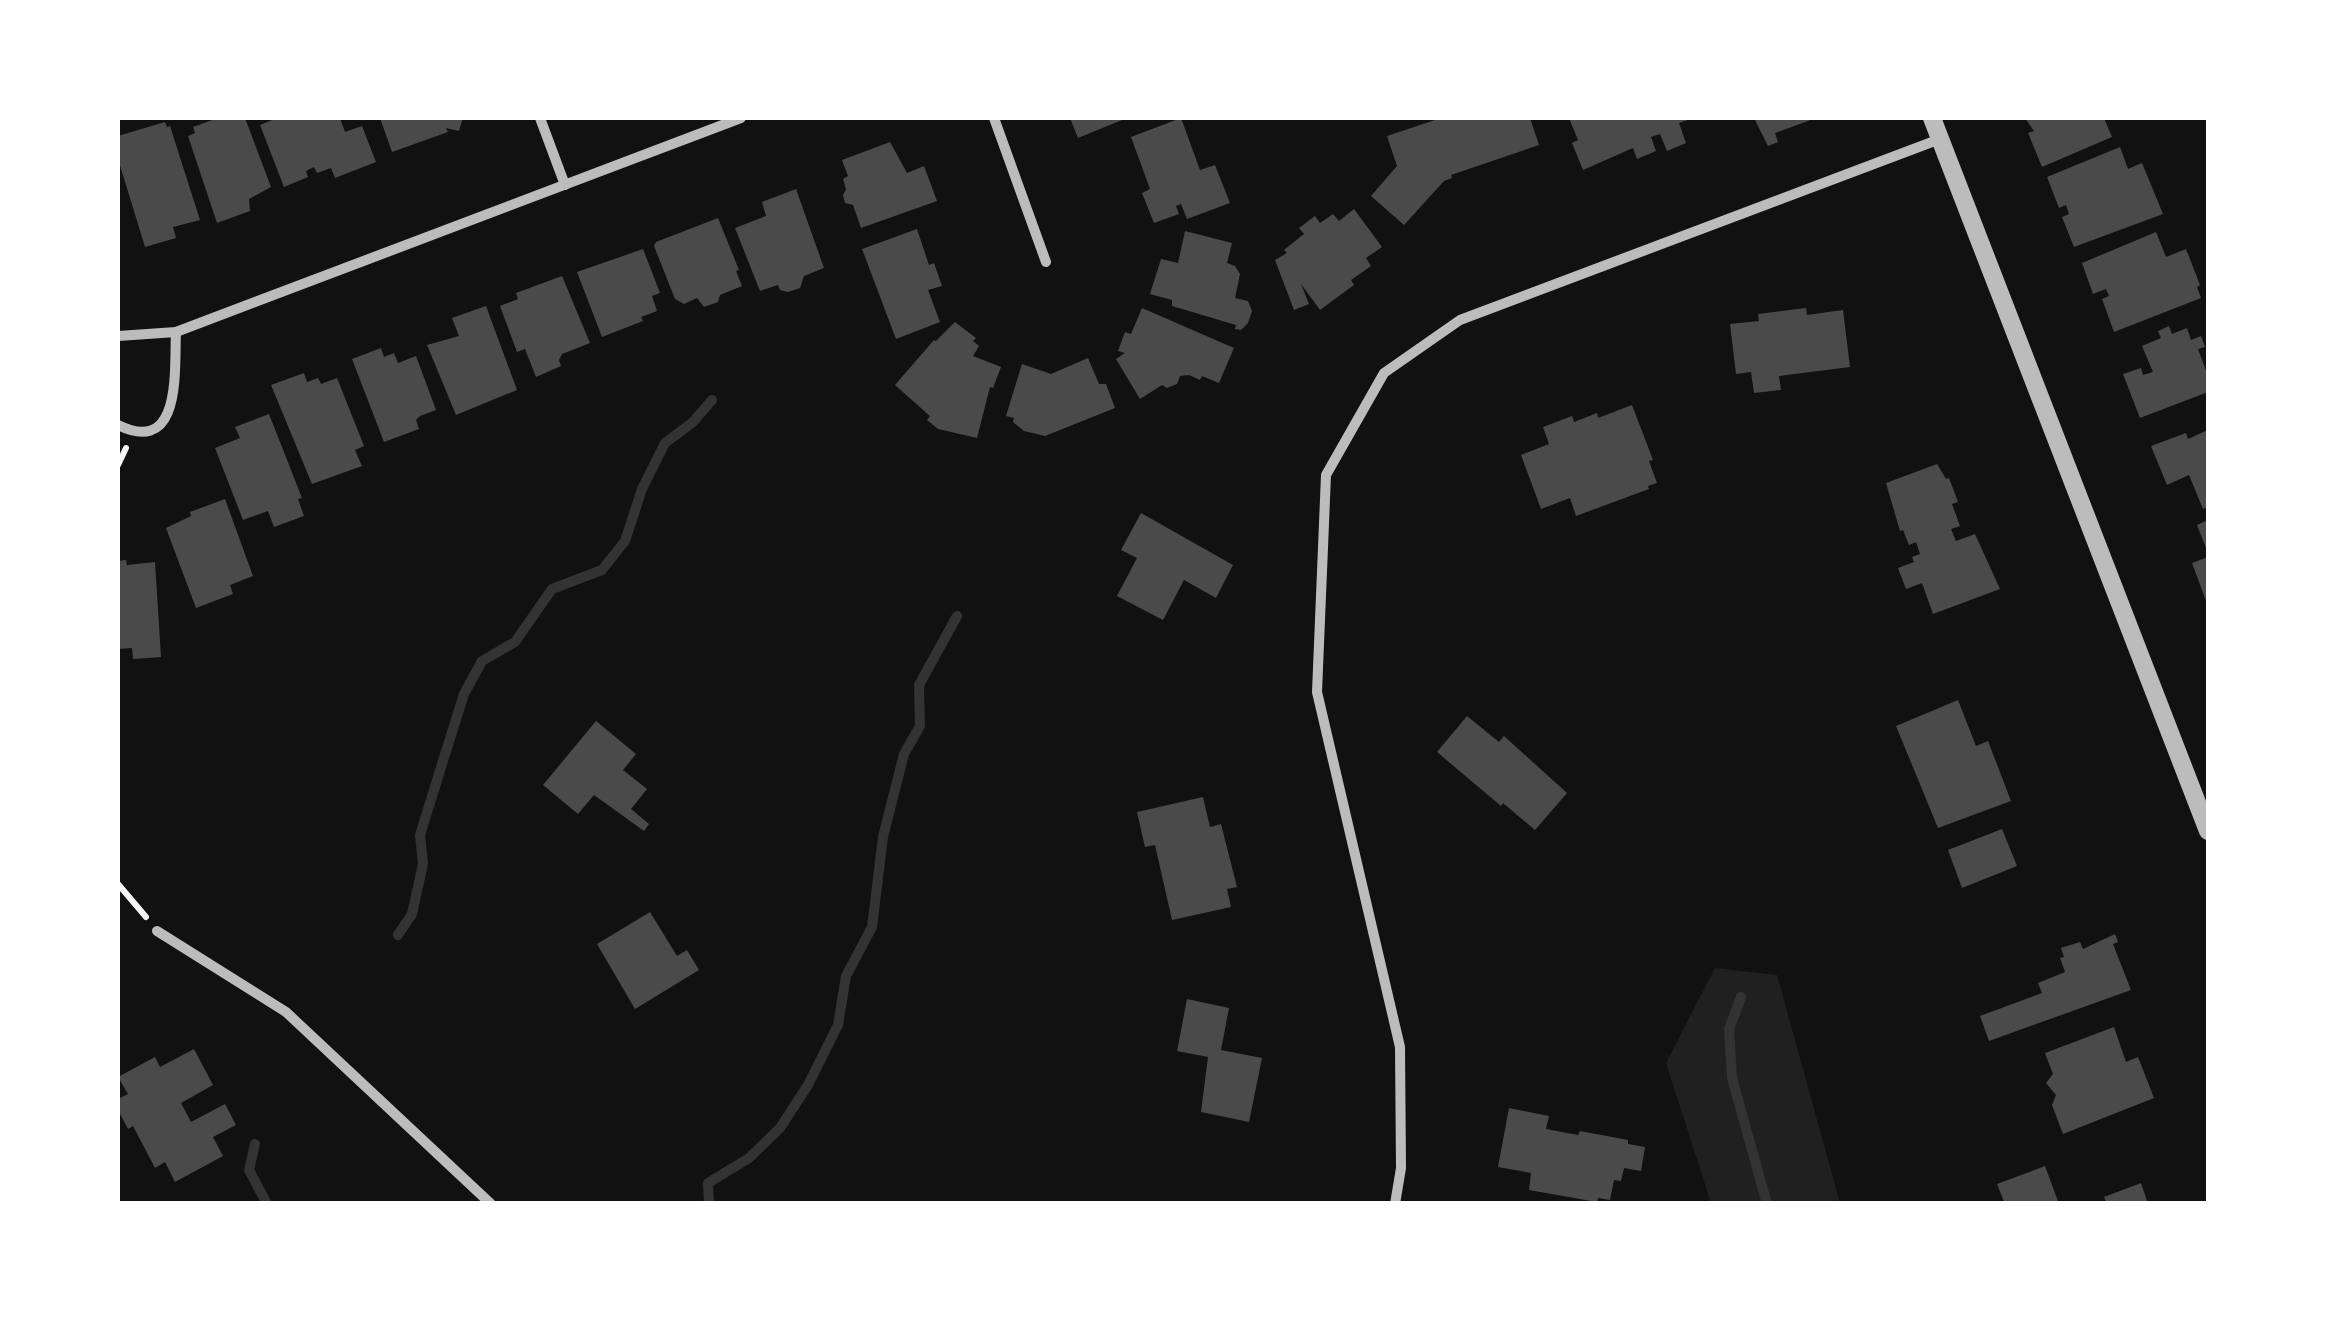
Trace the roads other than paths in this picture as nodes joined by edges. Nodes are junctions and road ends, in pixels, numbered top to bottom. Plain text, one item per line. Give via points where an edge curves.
1 (540, 118) edge
2 (741, 118) edge
3 (994, 118) edge
4 (1932, 118) edge
5 (1940, 140) junction
6 (565, 184) junction
7 (1046, 262) dead end
8 (176, 332) junction
9 (118, 336) edge
10 (118, 425) edge
11 (2208, 830) edge
12 (157, 931) road end
13 (491, 1204) edge
14 (1395, 1204) edge

1 - 6 street
2 - 6 street
3 - 7 street
4 - 5 street
5 - 11 street
5 - 14 street via 1460,320 1384,372 1326,474 1317,692 1400,1047
6 - 8 street
8 - 9 street
8 - 10 street via 169,414 148,429
12 - 13 street via 286,1012

